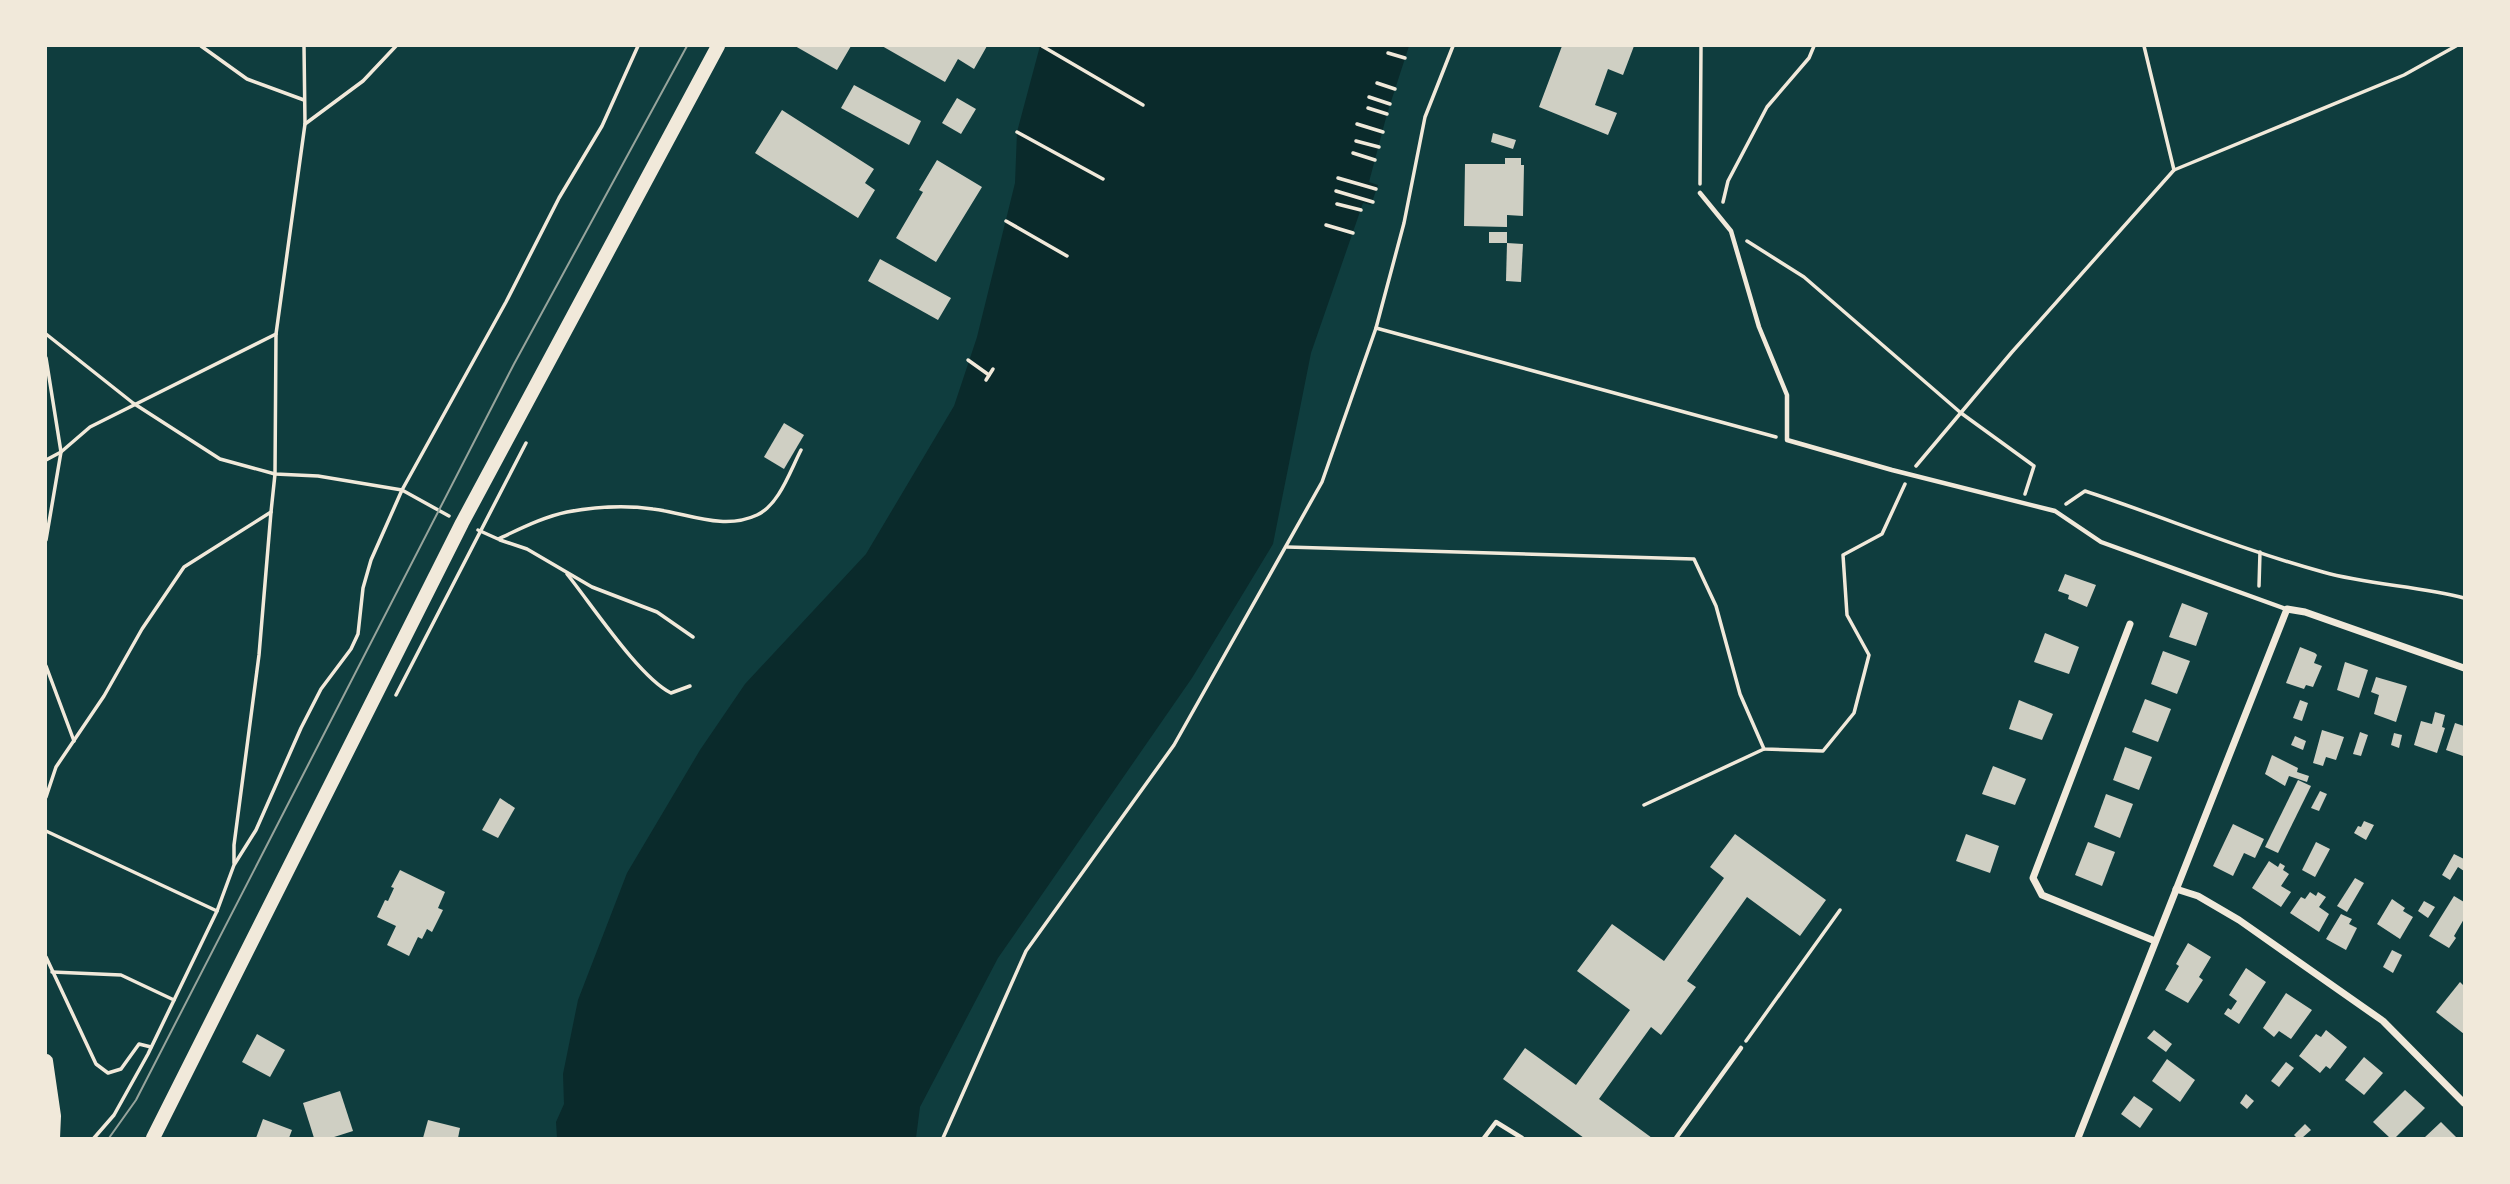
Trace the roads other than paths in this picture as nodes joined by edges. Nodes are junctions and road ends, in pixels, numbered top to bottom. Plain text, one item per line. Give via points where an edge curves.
1 (718, 46) edge
2 (1700, 193) road end
3 (2287, 610) junction
4 (2130, 624) dead end
5 (2465, 667) edge
6 (2176, 890) junction
7 (2155, 941) junction
8 (1741, 1048) road end
9 (46, 1061) edge
10 (2465, 1103) edge
11 (53, 1139) edge
12 (153, 1139) edge
13 (1484, 1139) edge
14 (1522, 1139) edge
15 (1676, 1139) edge
16 (2078, 1139) edge

1 - 12 main road via 462,523
2 - 3 lane via 1731,232 1759,327 1787,395 1787,440 2055,511 2101,542
3 - 5 street via 2305,612
3 - 6 street
4 - 7 street via 2033,878 2042,895
6 - 7 street
6 - 10 street via 2198,896 2239,920 2383,1021
7 - 16 street
8 - 15 lane
9 - 11 main road
13 - 14 lane via 1496,1122

